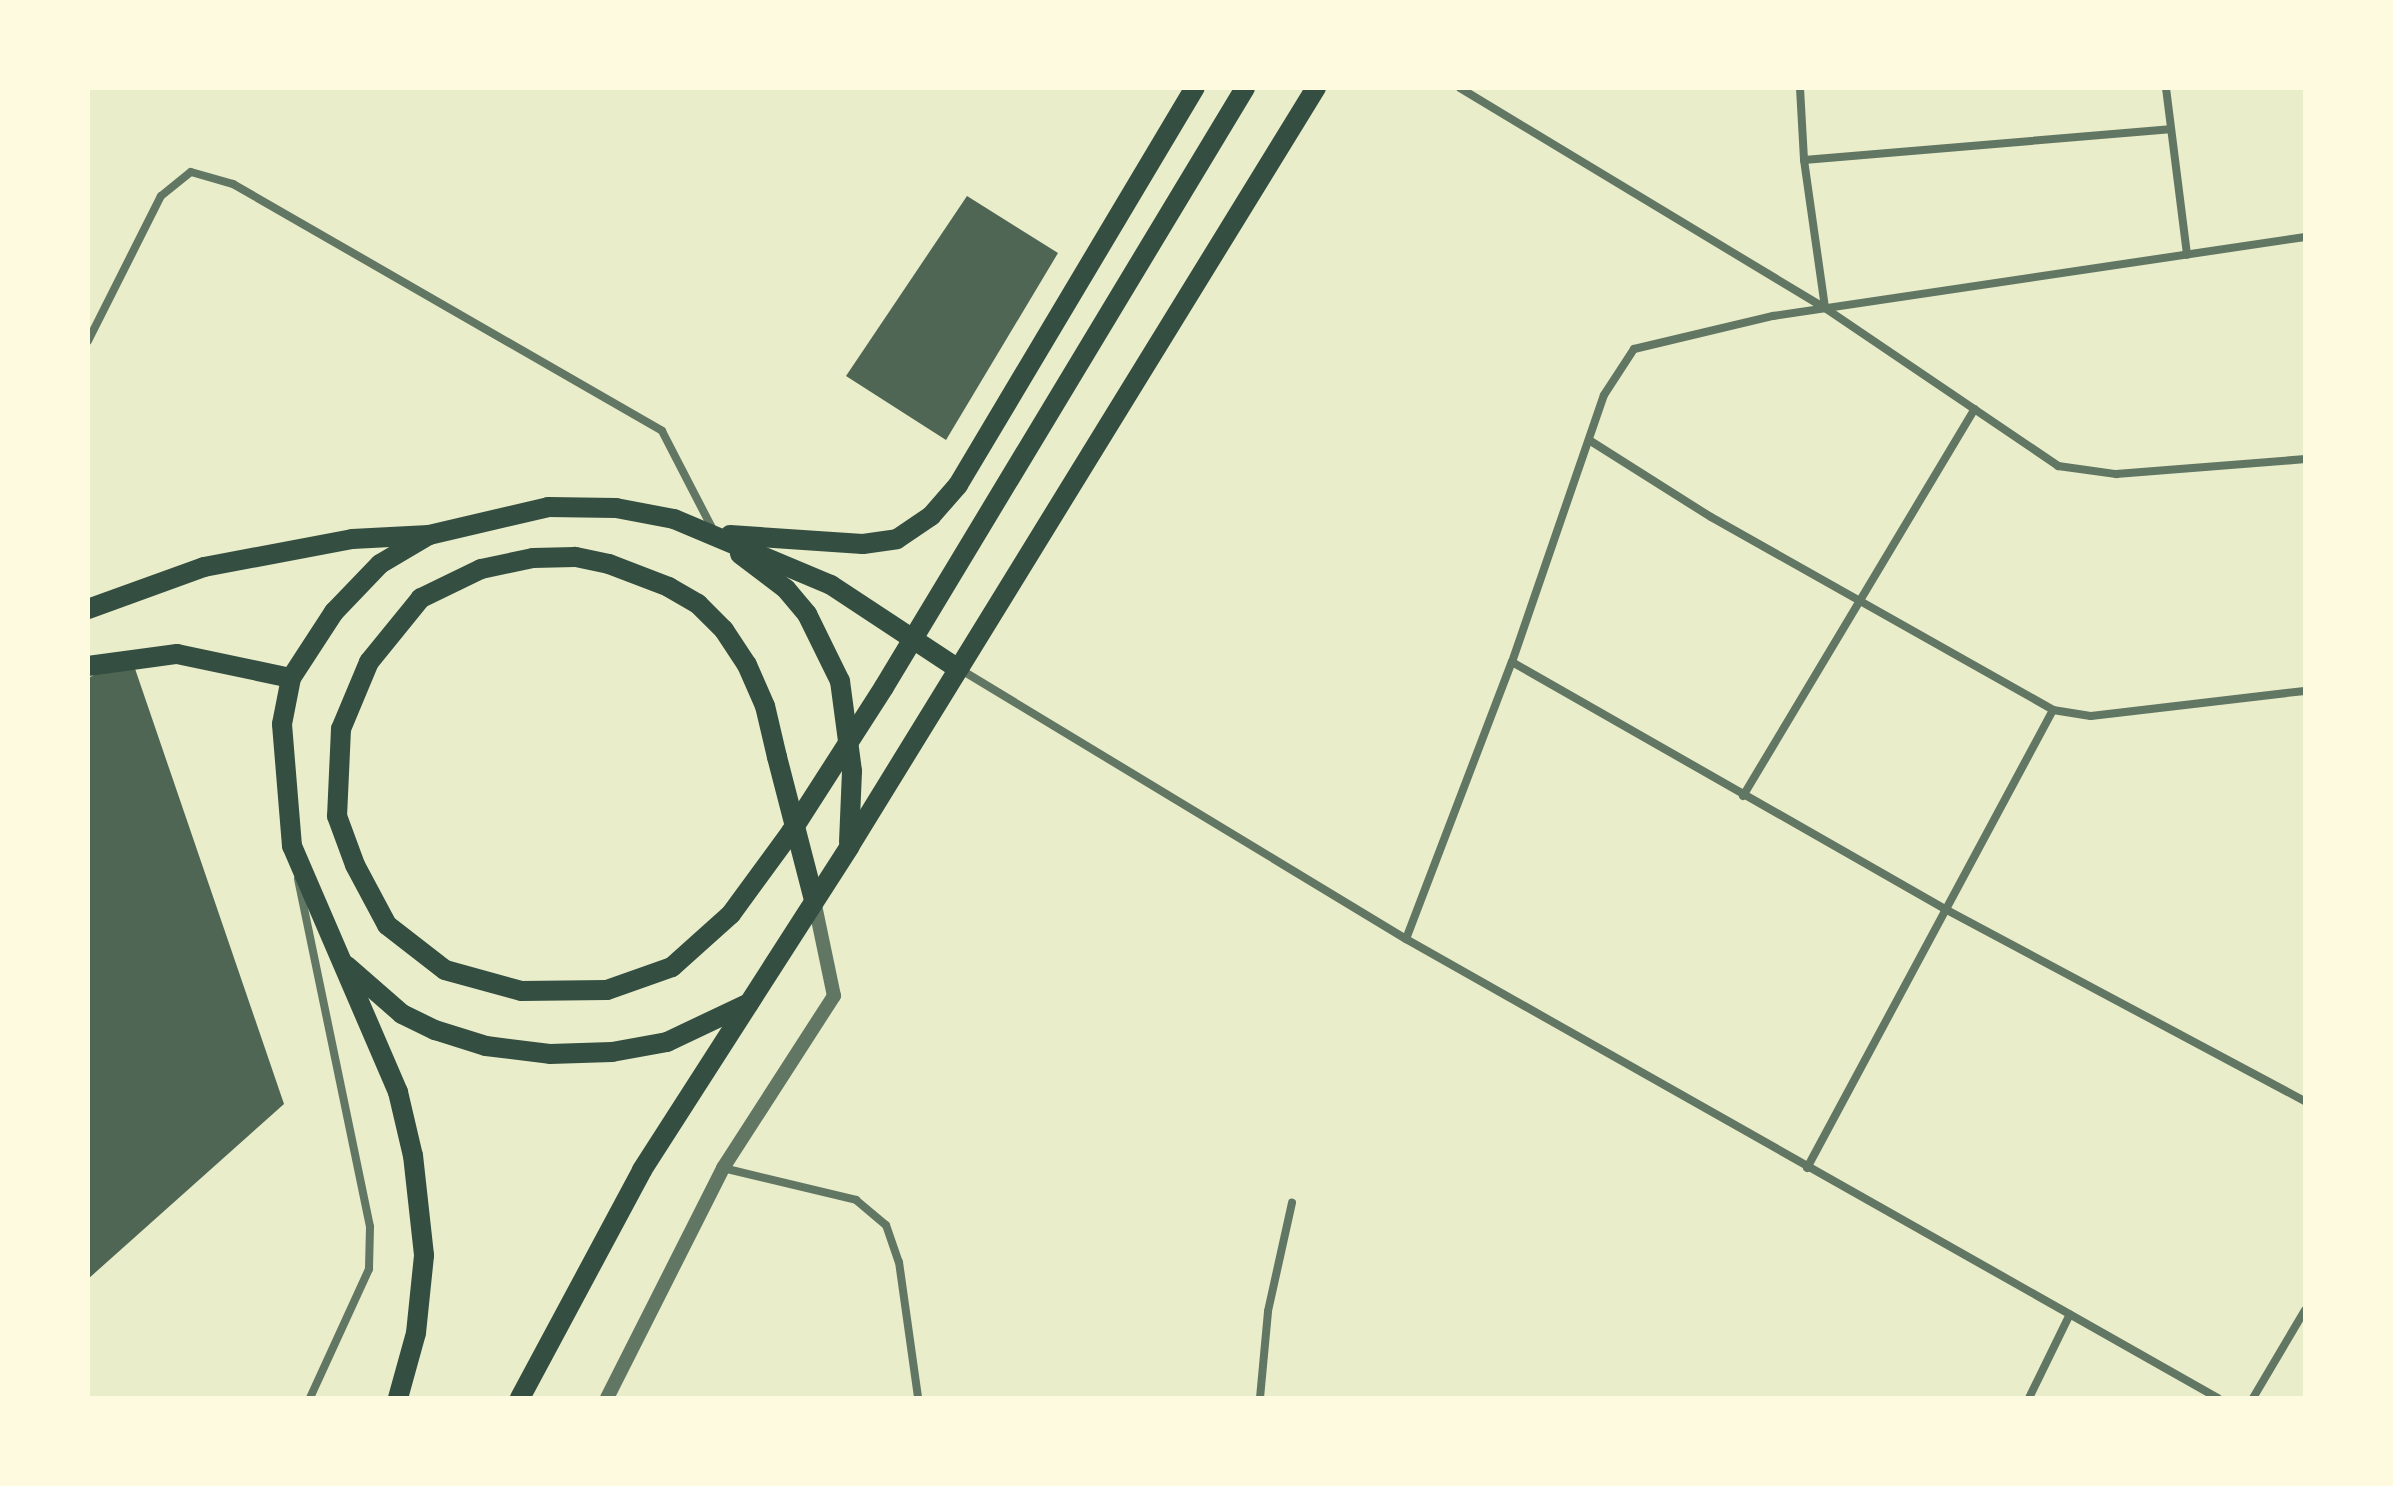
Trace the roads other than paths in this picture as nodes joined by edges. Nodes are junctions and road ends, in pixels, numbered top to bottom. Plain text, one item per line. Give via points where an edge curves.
1 (1195, 88) edge
2 (1245, 88) edge
3 (1316, 88) edge
4 (1460, 88) edge
5 (1800, 88) edge
6 (2166, 88) edge
7 (2170, 129) junction
8 (1804, 160) junction
9 (2305, 237) edge
10 (2187, 255) junction
11 (1825, 308) junction
12 (88, 341) edge
13 (1975, 409) junction
14 (1589, 440) junction
15 (2305, 459) edge
16 (714, 534) junction
17 (429, 535) junction
18 (1860, 602) junction
19 (88, 609) edge
20 (1512, 662) junction
21 (88, 666) edge
22 (957, 668) junction
23 (291, 678) junction
24 (2305, 691) edge
25 (2053, 710) junction
26 (1743, 796) junction
27 (292, 846) junction
28 (849, 847) junction
29 (814, 900) junction
30 (1945, 909) junction
31 (1406, 939) junction
32 (342, 962) junction
33 (749, 1003) junction
34 (2305, 1101) edge
35 (723, 1168) junction
36 (1807, 1168) junction
37 (1292, 1203) dead end
38 (2305, 1310) edge
39 (2070, 1314) junction
40 (310, 1398) edge
41 (398, 1398) edge
42 (520, 1398) edge
43 (607, 1398) edge
44 (918, 1398) edge
45 (1260, 1398) edge
46 (2029, 1398) edge
47 (2218, 1398) edge
48 (2253, 1398) edge

1 - 16 main road via 958,485 931,516 897,539 863,544
2 - 29 main road via 791,832 731,914 672,967 607,990 521,991 445,970 387,925 355,865 337,816 341,729 369,662 421,598 481,569 533,558 609,564 698,604 747,665 765,706 777,757
3 - 22 main road
4 - 11 street
5 - 8 street
6 - 7 street
7 - 8 street
7 - 10 street
8 - 11 street
9 - 10 street
10 - 11 street
11 - 13 street
11 - 14 street via 1634,349 1604,395
12 - 16 street via 161,196 191,172 233,184 662,431
13 - 15 street via 2058,466 2116,474
13 - 18 street
14 - 18 street
14 - 20 street
16 - 17 main road via 616,508 548,507
16 - 22 main road via 831,585
16 - 28 main road via 786,589 823,639 840,681 847,724 852,771
17 - 19 main road via 352,539 204,567
17 - 23 main road via 380,564 334,612
18 - 25 street
18 - 26 street
20 - 26 street
20 - 31 street
21 - 23 main road via 177,654
22 - 28 main road
22 - 31 street
23 - 27 main road via 282,724
24 - 25 street via 2091,716
25 - 30 street
26 - 30 street
27 - 32 main road
27 - 40 street via 370,1227 369,1269
28 - 29 main road
29 - 33 main road
29 - 35 street via 834,996
30 - 34 street
30 - 36 street
31 - 36 street
32 - 33 main road via 402,1014 435,1030 486,1046 550,1054 612,1052 667,1042
32 - 41 main road via 398,1092 413,1156 424,1255 416,1333
33 - 42 main road via 642,1170
35 - 43 street
35 - 44 street via 856,1200 886,1225 899,1262
36 - 39 street
37 - 45 street via 1268,1311
38 - 48 street
39 - 46 street
39 - 47 street

